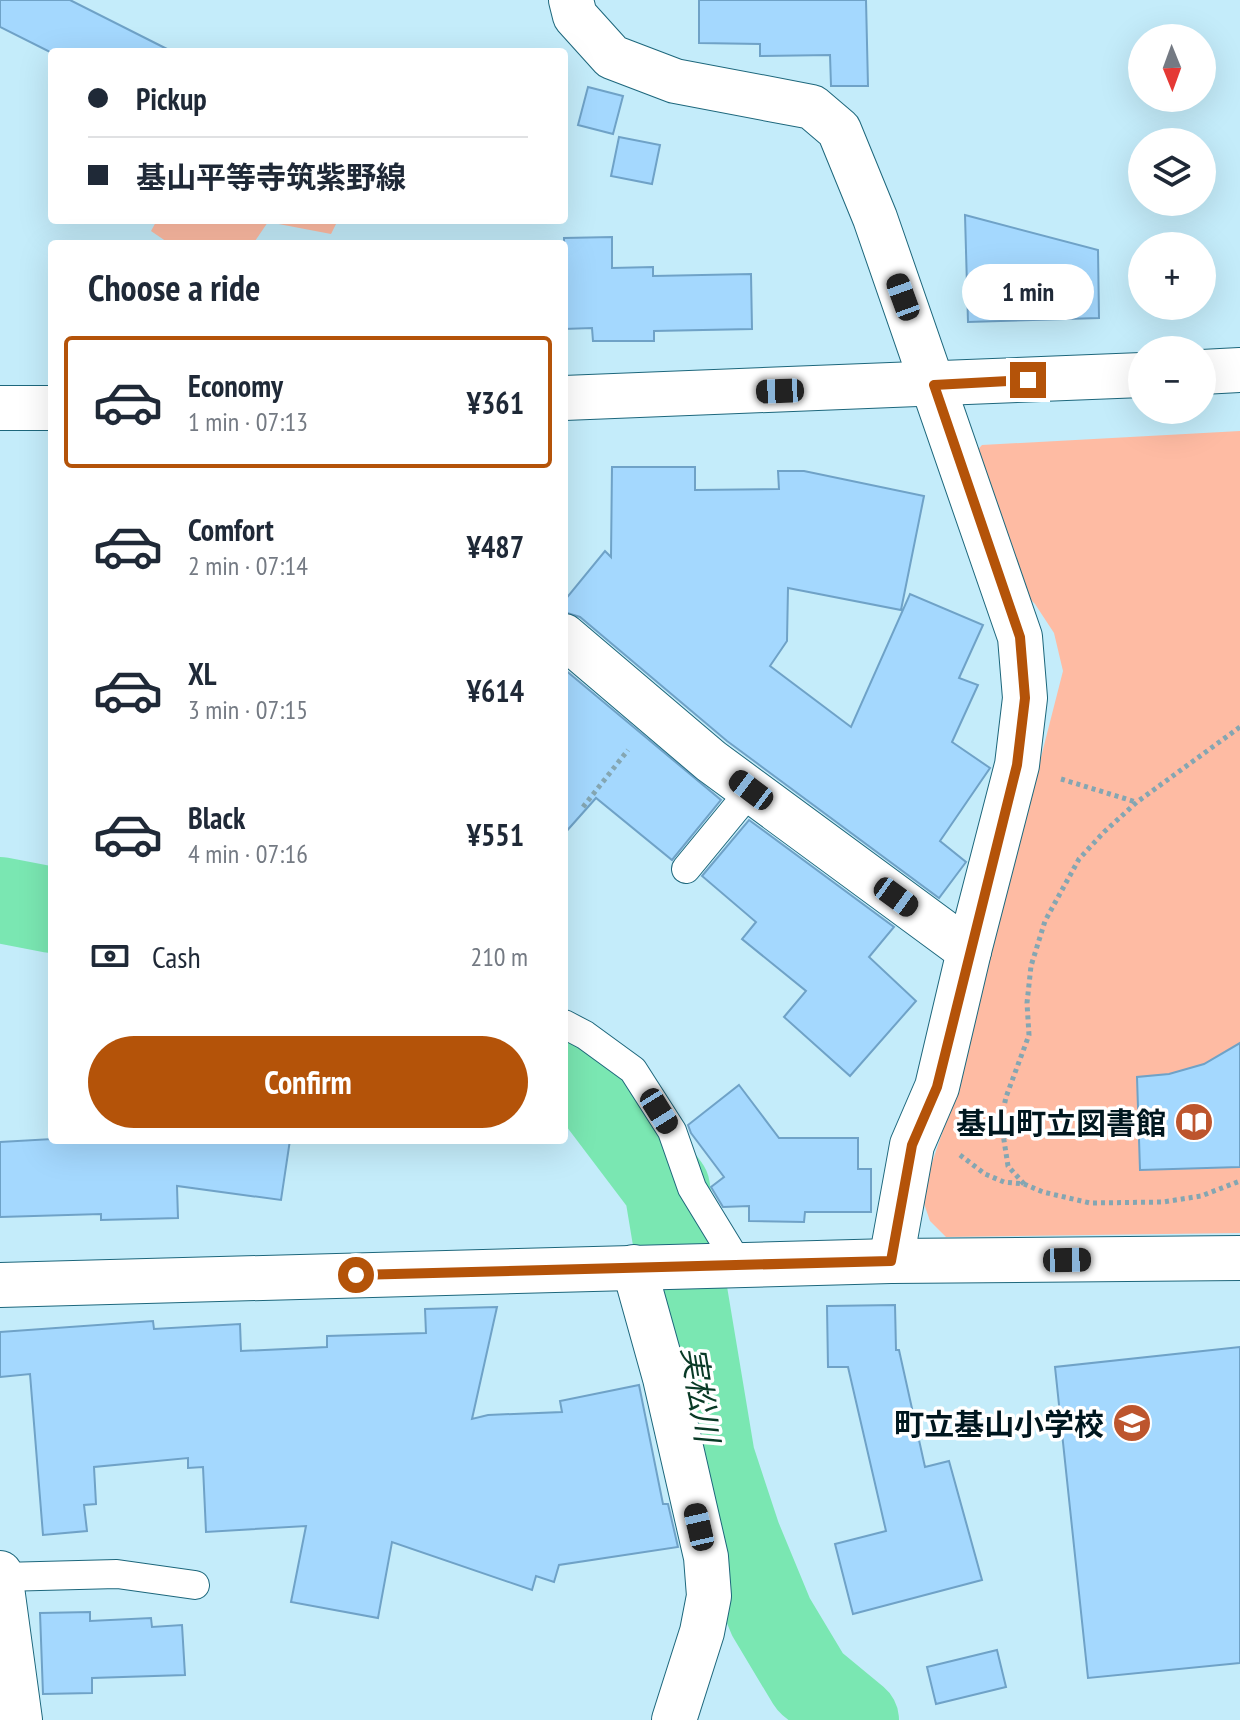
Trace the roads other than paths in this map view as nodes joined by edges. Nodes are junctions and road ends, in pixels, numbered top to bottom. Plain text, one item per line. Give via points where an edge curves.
1 (571, 0) edge
2 (1240, 370) edge
3 (1216, 371) edge
4 (1128, 376) edge
5 (934, 385) junction
6 (568, 398) edge
7 (0, 408) edge
8 (48, 408) edge
9 (568, 639) edge
10 (751, 790) junction
11 (686, 869) dead end
12 (969, 951) junction
13 (568, 1026) edge
14 (1240, 1258) edge
15 (891, 1261) junction
16 (739, 1265) junction
17 (634, 1267) junction
18 (0, 1285) edge
19 (1, 1575) edge
20 (195, 1585) dead end
21 (20, 1720) edge
22 (674, 1720) edge

1 - 5 street via 575,16 612,57 675,81 812,107 839,130
2 - 3 street
4 - 5 street
5 - 6 street
5 - 12 street via 1020,637 1025,698 1017,765
7 - 8 street
9 - 10 street
10 - 11 lane
10 - 12 street
12 - 15 street via 937,1087 912,1145
13 - 16 lane via 633,1070 672,1131 692,1188
14 - 15 street
15 - 16 street
16 - 17 street
17 - 18 street
17 - 22 street via 706,1557 709,1596 702,1632
19 - 20 lane via 117,1574
19 - 21 street

